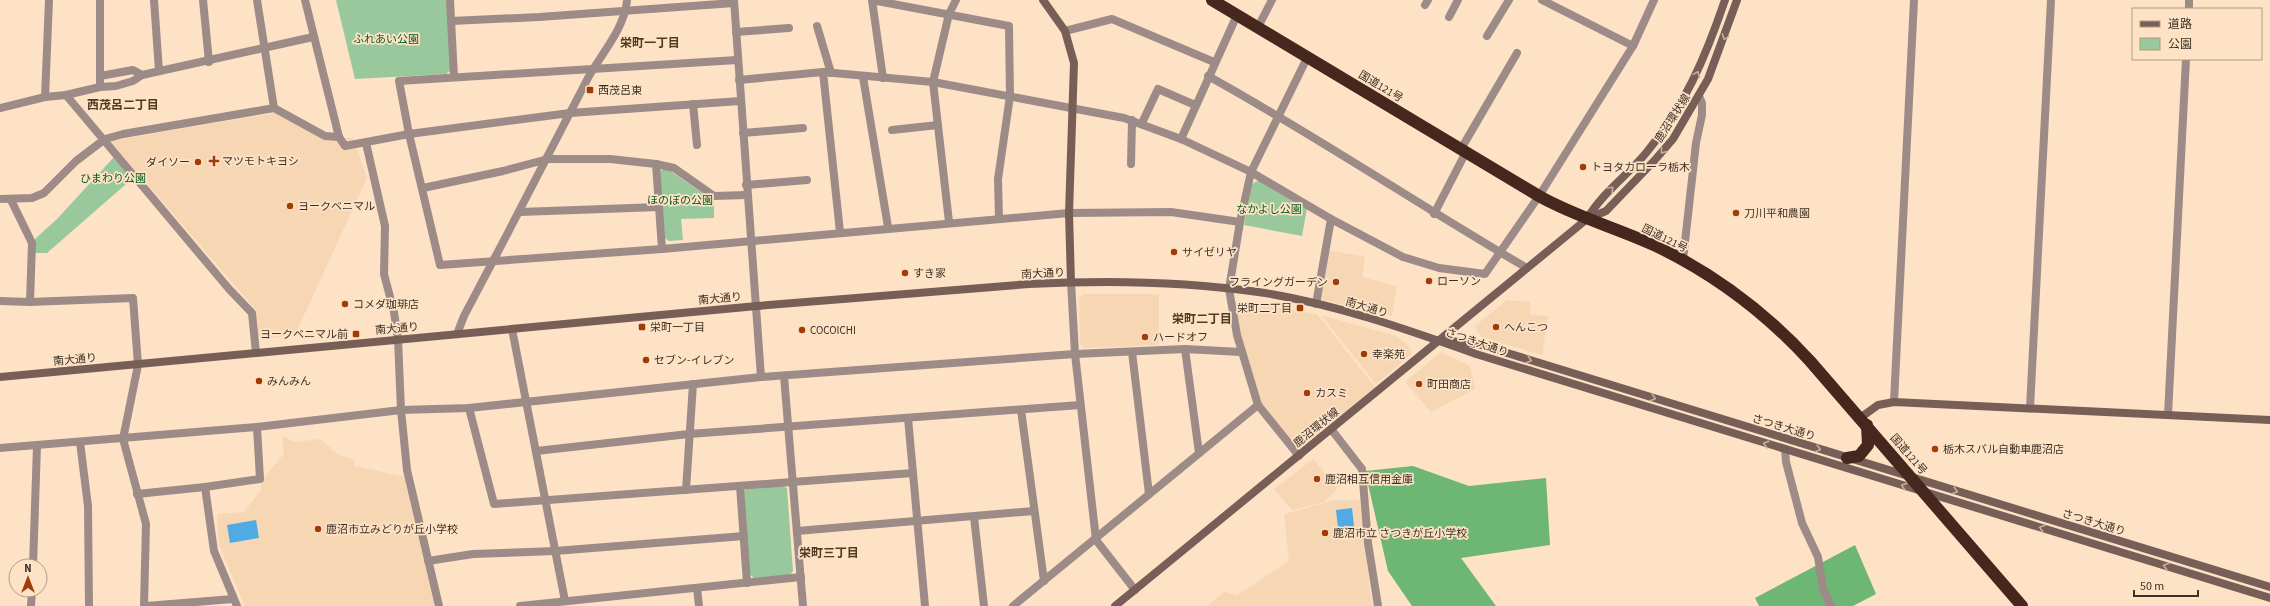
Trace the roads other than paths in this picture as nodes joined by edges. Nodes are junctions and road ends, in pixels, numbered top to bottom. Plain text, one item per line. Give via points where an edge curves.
1 (49, 0) edge
2 (100, 0) edge
3 (154, 0) edge
4 (203, 0) edge
5 (257, 0) edge
6 (305, 0) edge
7 (450, 0) edge
8 (627, 0) edge
9 (872, 0) edge
10 (956, 0) edge
11 (1043, 0) edge
12 (1212, 0) edge
13 (1272, 0) edge
14 (1458, 0) edge
15 (1509, 0) edge
16 (1542, 0) edge
17 (1654, 0) edge
18 (1725, 0) edge
19 (1737, 0) edge
20 (1914, 0) edge
21 (2051, 0) edge
22 (734, 1) edge
23 (688, 3) edge
24 (626, 10) junction
25 (949, 14) junction
26 (1237, 15) junction
27 (1449, 17) dead end
28 (451, 21) junction
29 (817, 26) dead end
30 (1258, 27) junction
31 (789, 28) dead end
32 (1065, 31) junction
33 (736, 32) junction
34 (1487, 36) dead end
35 (313, 37) junction
36 (1633, 46) junction
37 (265, 48) junction
38 (1517, 53) dead end
39 (1307, 58) junction
40 (737, 60) junction
41 (2186, 60) edge
42 (209, 62) junction
43 (1214, 62) junction
44 (593, 68) junction
45 (159, 72) junction
46 (827, 73) junction
47 (142, 75) junction
48 (100, 76) junction
49 (863, 76) junction
50 (1208, 76) junction
51 (454, 77) junction
52 (883, 78) junction
53 (739, 80) junction
54 (933, 82) junction
55 (100, 87) junction
56 (66, 95) junction
57 (1010, 96) junction
58 (1699, 96) junction
59 (45, 97) junction
60 (740, 101) junction
61 (693, 104) junction
62 (1195, 105) junction
63 (1074, 107) junction
64 (0, 108) edge
65 (274, 108) junction
66 (570, 113) junction
67 (1279, 115) junction
68 (1132, 120) junction
69 (1142, 123) junction
70 (938, 125) junction
71 (803, 128) dead end
72 (892, 130) dead end
73 (743, 133) junction
74 (409, 134) junction
75 (339, 137) junction
76 (105, 139) junction
77 (1181, 139) junction
78 (366, 144) junction
79 (697, 145) dead end
80 (1463, 150) junction
81 (548, 159) junction
82 (656, 164) junction
83 (1131, 164) dead end
84 (1251, 172) junction
85 (807, 180) dead end
86 (746, 186) junction
87 (423, 188) junction
88 (747, 195) junction
89 (1539, 196) junction
90 (0, 199) edge
91 (11, 200) junction
92 (659, 207) junction
93 (520, 212) junction
94 (1069, 213) junction
95 (1434, 214) junction
96 (999, 219) junction
97 (1331, 219) junction
98 (1587, 219) junction
99 (950, 222) junction
100 (1240, 222) junction
101 (888, 228) junction
102 (840, 232) junction
103 (751, 240) junction
104 (662, 249) junction
105 (1499, 252) junction
106 (1683, 260) junction
107 (493, 262) junction
108 (1528, 268) junction
109 (1071, 282) junction
110 (1229, 288) junction
111 (0, 301) edge
112 (30, 302) junction
113 (1316, 304) junction
114 (757, 306) junction
115 (512, 329) junction
116 (457, 334) junction
117 (398, 339) junction
118 (1437, 340) junction
119 (1185, 349) junction
120 (1132, 352) junction
121 (1241, 352) junction
122 (256, 353) junction
123 (1075, 354) junction
124 (138, 365) junction
125 (784, 376) junction
126 (0, 377) edge
127 (761, 377) junction
128 (693, 384) junction
129 (526, 402) junction
130 (1894, 402) junction
131 (1258, 405) junction
132 (1080, 406) junction
133 (468, 408) junction
134 (2030, 408) junction
135 (400, 410) junction
136 (1021, 410) junction
137 (2168, 415) junction
138 (908, 418) junction
139 (2270, 420) edge
140 (1863, 422) junction
141 (258, 427) junction
142 (788, 427) junction
143 (1331, 429) junction
144 (689, 434) junction
145 (123, 439) junction
146 (80, 442) junction
147 (37, 446) junction
148 (0, 448) edge
149 (1785, 449) junction
150 (536, 451) junction
151 (1199, 453) junction
152 (1299, 456) junction
153 (1847, 458) junction
154 (913, 473) junction
155 (1912, 478) junction
156 (793, 482) junction
157 (740, 486) junction
158 (205, 487) junction
159 (686, 490) junction
160 (1926, 493) junction
161 (137, 494) junction
162 (1149, 494) junction
163 (546, 501) junction
164 (1034, 511) junction
165 (974, 516) junction
166 (917, 521) junction
167 (797, 532) junction
168 (744, 536) junction
169 (1096, 540) junction
170 (555, 551) junction
171 (33, 558) edge
172 (428, 561) junction
173 (800, 577) junction
174 (1044, 581) junction
175 (747, 583) junction
176 (2270, 587) edge
177 (697, 588) junction
178 (1135, 590) junction
179 (2270, 598) edge
180 (565, 601) junction
181 (235, 603) edge
182 (89, 606) edge
183 (145, 606) edge
184 (439, 606) edge
185 (520, 606) edge
186 (699, 606) edge
187 (803, 606) edge
188 (925, 606) edge
189 (984, 606) edge
190 (1013, 606) edge
191 (1115, 606) edge
192 (1378, 606) edge
193 (1831, 606) edge
194 (2022, 606) edge

1 - 59 street
2 - 48 street
3 - 45 street
4 - 42 street
5 - 37 street
6 - 35 street
7 - 28 street
8 - 24 street
9 - 25 street
9 - 52 street
10 - 25 street
11 - 32 street
12 - 26 highway, 国道121号
13 - 30 street
14 - 27 street
15 - 34 street
16 - 36 street
17 - 36 street
98 -> 18 street, 鹿沼環状線 via 1596,204 1645,154 1678,109 1704,58
19 -> 58 street, 鹿沼環状線 via 1715,62
20 - 130 street
21 - 134 street
22 - 23 street
22 - 33 street
23 - 24 street
24 - 28 street
24 - 44 street
25 - 54 street
25 - 57 street via 1009,26
26 - 30 highway, 国道121号
26 - 43 street
28 - 51 street
29 - 46 street
30 - 39 highway, 国道121号
31 - 33 street
32 - 43 street via 1112,19
32 - 63 street via 1074,63
33 - 40 street
35 - 37 street
35 - 75 street
36 - 89 street
37 - 42 street
37 - 65 street
38 - 80 street
39 - 67 street
39 - 80 highway, 国道121号
40 - 44 street
40 - 53 street
41 - 137 street
42 - 45 street
43 - 50 street
44 - 51 street
44 - 66 street
45 - 47 street
46 - 49 street
46 - 53 street
46 - 102 street
47 - 48 street via 133,70
47 - 55 street via 133,82
48 - 55 street
49 - 52 street
49 - 101 street
50 - 62 street
50 - 67 street
51 - 74 street via 399,81
52 - 54 street
53 - 60 street
54 - 57 street
54 - 70 street
55 - 56 street
56 - 59 street
56 - 76 street
57 - 63 street
57 - 96 street via 998,179
58 -> 98 street, 鹿沼環状線 via 1673,139 1654,161 1606,211
58 - 106 street via 1702,115 1696,143
59 - 64 street
60 - 61 street
60 - 73 street
61 - 66 street
61 - 79 street
62 - 69 street via 1158,88
62 - 77 street
63 - 68 street
63 - 94 street
65 - 75 street via 325,136
65 - 76 street
66 - 74 street
66 - 81 street
67 - 84 street
67 - 95 street
68 - 69 street
68 - 83 street
69 - 77 street
70 - 72 street
70 - 99 street
71 - 73 street
73 - 86 street
74 - 78 street
74 - 87 street
75 - 78 street via 345,146
76 - 91 street via 76,161 44,193 32,198
76 - 122 street via 229,288 249,307 252,313
77 - 84 street
78 - 117 street via 385,226 384,274
80 - 89 highway, 国道121号
80 - 95 street
81 - 82 street via 610,159
81 - 87 street
81 - 93 street
82 - 88 street via 674,168 714,196
82 - 92 street
84 - 97 street
84 - 100 street
85 - 86 street
86 - 88 street
87 - 107 street via 440,265
88 - 103 street
89 - 98 highway, 国道121号
89 - 105 street
90 - 91 street
91 - 112 street via 32,243
92 - 93 street
92 - 104 street
93 - 107 street
94 - 96 street
94 - 100 street via 1171,212
94 - 109 street
95 - 105 street
96 - 99 street
97 - 105 street via 1403,257 1438,268 1485,274
97 - 113 street
98 - 106 highway, 国道121号 via 1630,235
98 - 108 street, 鹿沼環状線
99 - 101 street
100 - 110 street
101 - 102 street
102 - 103 street
103 - 104 street
103 - 114 street
104 - 107 street
105 - 108 street
106 - 140 highway, 国道121号 via 1755,309 1786,334
107 - 116 street
108 - 118 street, 鹿沼環状線
109 - 110 street, 南大通り via 1147,282
109 - 114 street, 南大通り
109 - 123 street
110 - 113 street, 南大通り
110 - 121 street
111 - 112 street
112 - 124 street via 133,298
113 - 118 street, 南大通り
114 - 115 street, 南大通り
114 - 127 street
115 - 116 street, 南大通り
115 - 129 street
116 - 117 street, 南大通り
117 - 122 street, 南大通り
117 - 135 street
118 - 143 street, 鹿沼環状線
149 -> 118 street, さつき大通り
118 -> 153 street, さつき大通り via 1478,344
119 - 120 street
119 - 121 street
119 - 151 street
120 - 123 street
120 - 162 street
121 - 131 street
122 - 124 street, 南大通り
123 - 125 street
123 - 132 street
124 - 126 street, 南大通り
124 - 145 street
125 - 127 street
125 - 142 street
127 - 128 street
128 - 129 street
128 - 144 street
129 - 133 street
129 - 150 street
130 - 134 street
130 - 140 street via 1878,405
131 - 151 street
131 - 152 street
132 - 136 street
132 - 169 street
133 - 135 street
133 - 163 street via 494,504
134 - 137 street
135 - 141 street
135 - 172 street via 407,470
136 - 138 street
136 - 164 street
137 - 139 street
138 - 142 street
138 - 154 street
140 - 153 highway via 1868,445 1859,456
140 - 155 highway, 国道121号
141 - 145 street
141 - 158 street via 260,479
142 - 144 street
142 - 156 street
143 - 152 street, 鹿沼環状線
143 - 192 street via 1362,470 1368,543
144 - 150 street
144 - 159 street
145 - 146 street
145 - 161 street
146 - 147 street
146 - 182 street via 88,506
147 - 148 street
147 - 171 street
160 -> 149 street, さつき大通り
149 - 193 street via 1802,523 1818,557 1823,589
150 - 163 street
151 - 162 street
152 - 178 street, 鹿沼環状線
153 - 155 street, さつき大通り
154 - 156 street
154 - 166 street
155 - 160 highway, 国道121号
155 -> 176 street, さつき大通り
156 - 157 street
156 - 167 street
157 - 159 street
157 - 168 street
158 - 161 street
158 - 181 street via 214,551
159 - 163 street
179 -> 160 street, さつき大通り
160 - 194 highway, 国道121号
161 - 183 street via 146,524
162 - 169 street
163 - 170 street
164 - 165 street
164 - 174 street
165 - 166 street
165 - 189 street
166 - 167 street
166 - 188 street
167 - 173 street
168 - 170 street
168 - 175 street
169 - 174 street
169 - 178 street
170 - 172 street via 473,554
170 - 180 street
172 - 184 street
173 - 175 street
173 - 187 street
174 - 190 street
175 - 177 street
177 - 180 street
177 - 186 street
178 - 191 street, 鹿沼環状線
180 - 185 street
181 - 183 street

